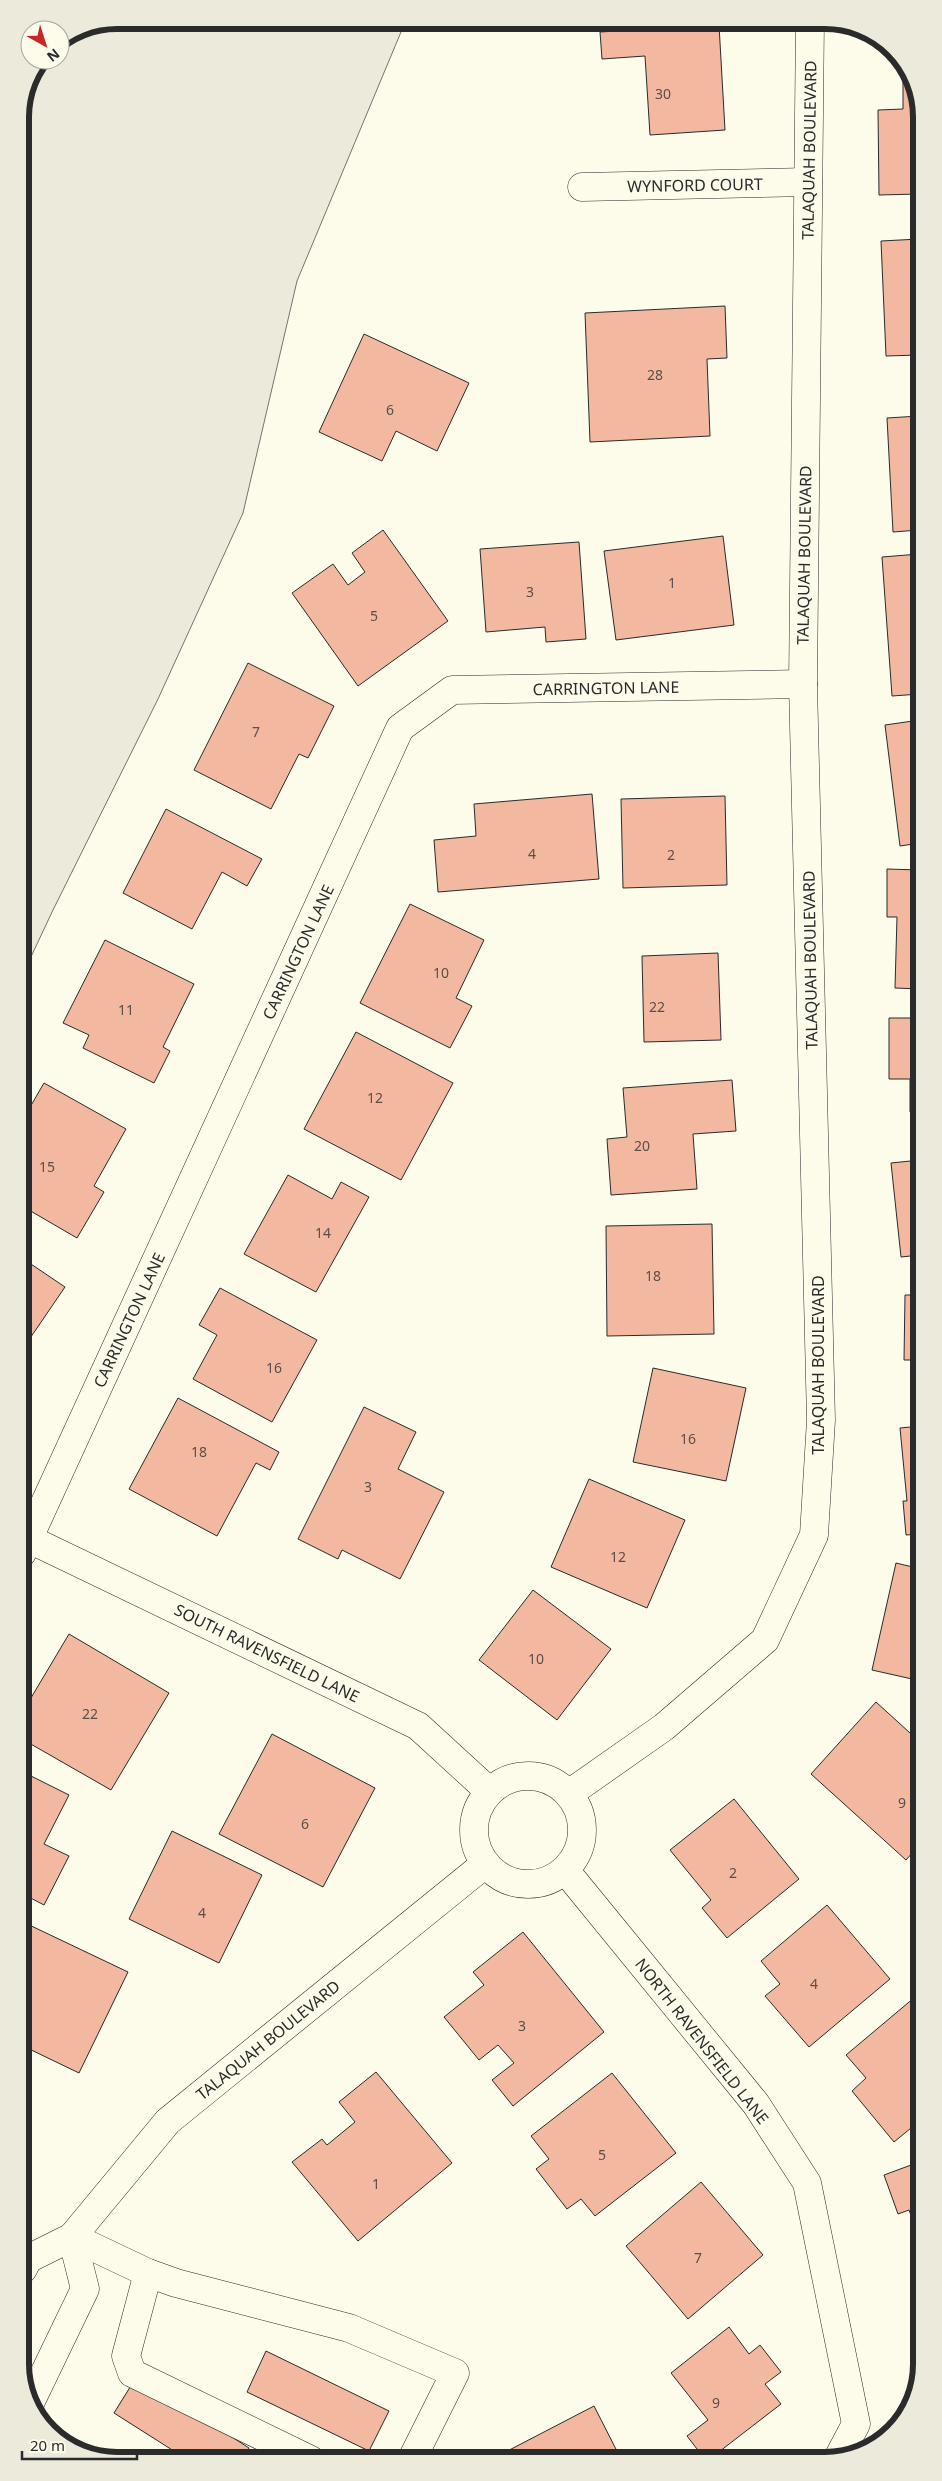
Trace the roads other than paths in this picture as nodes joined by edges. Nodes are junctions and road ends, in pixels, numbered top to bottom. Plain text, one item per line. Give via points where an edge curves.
1 (810, 29) edge
2 (808, 182) junction
3 (582, 187) dead end
4 (803, 684) junction
5 (29, 1539) edge
6 (29, 1547) edge
7 (489, 1791) junction
8 (570, 1794) junction
9 (485, 1864) junction
10 (564, 1870) junction
11 (72, 2237) junction
12 (29, 2258) edge
13 (148, 2273) junction
14 (34, 2396) edge
15 (842, 2450) edge
16 (295, 2452) edge
17 (416, 2452) edge

1 - 2 street, TALAQUAH BOULEVARD
2 - 3 street, WYNFORD COURT
2 - 4 street, TALAQUAH BOULEVARD
4 - 5 street, CARRINGTON LANE via 452,690 400,728
4 - 8 street, TALAQUAH BOULEVARD via 821,1420 814,1535 765,1640 664,1727
6 - 7 street, SOUTH RAVENSFIELD LANE via 418,1726
7 - 8 street via 520,1775 539,1776 555,1782
7 - 9 street via 479,1804 473,1835
8 - 10 street via 578,1808 582,1841
9 - 10 street via 509,1881 524,1884 538,1884
9 - 11 street, TALAQUAH BOULEVARD via 168,2121
10 - 15 street, NORTH RAVENSFIELD LANE via 756,2104 807,2183 856,2424
11 - 12 street, TALAQUAH BOULEVARD
11 - 13 street
11 - 14 street via 85,2289
13 - 16 street via 126,2356 132,2373
13 - 17 street via 349,2328 454,2373

